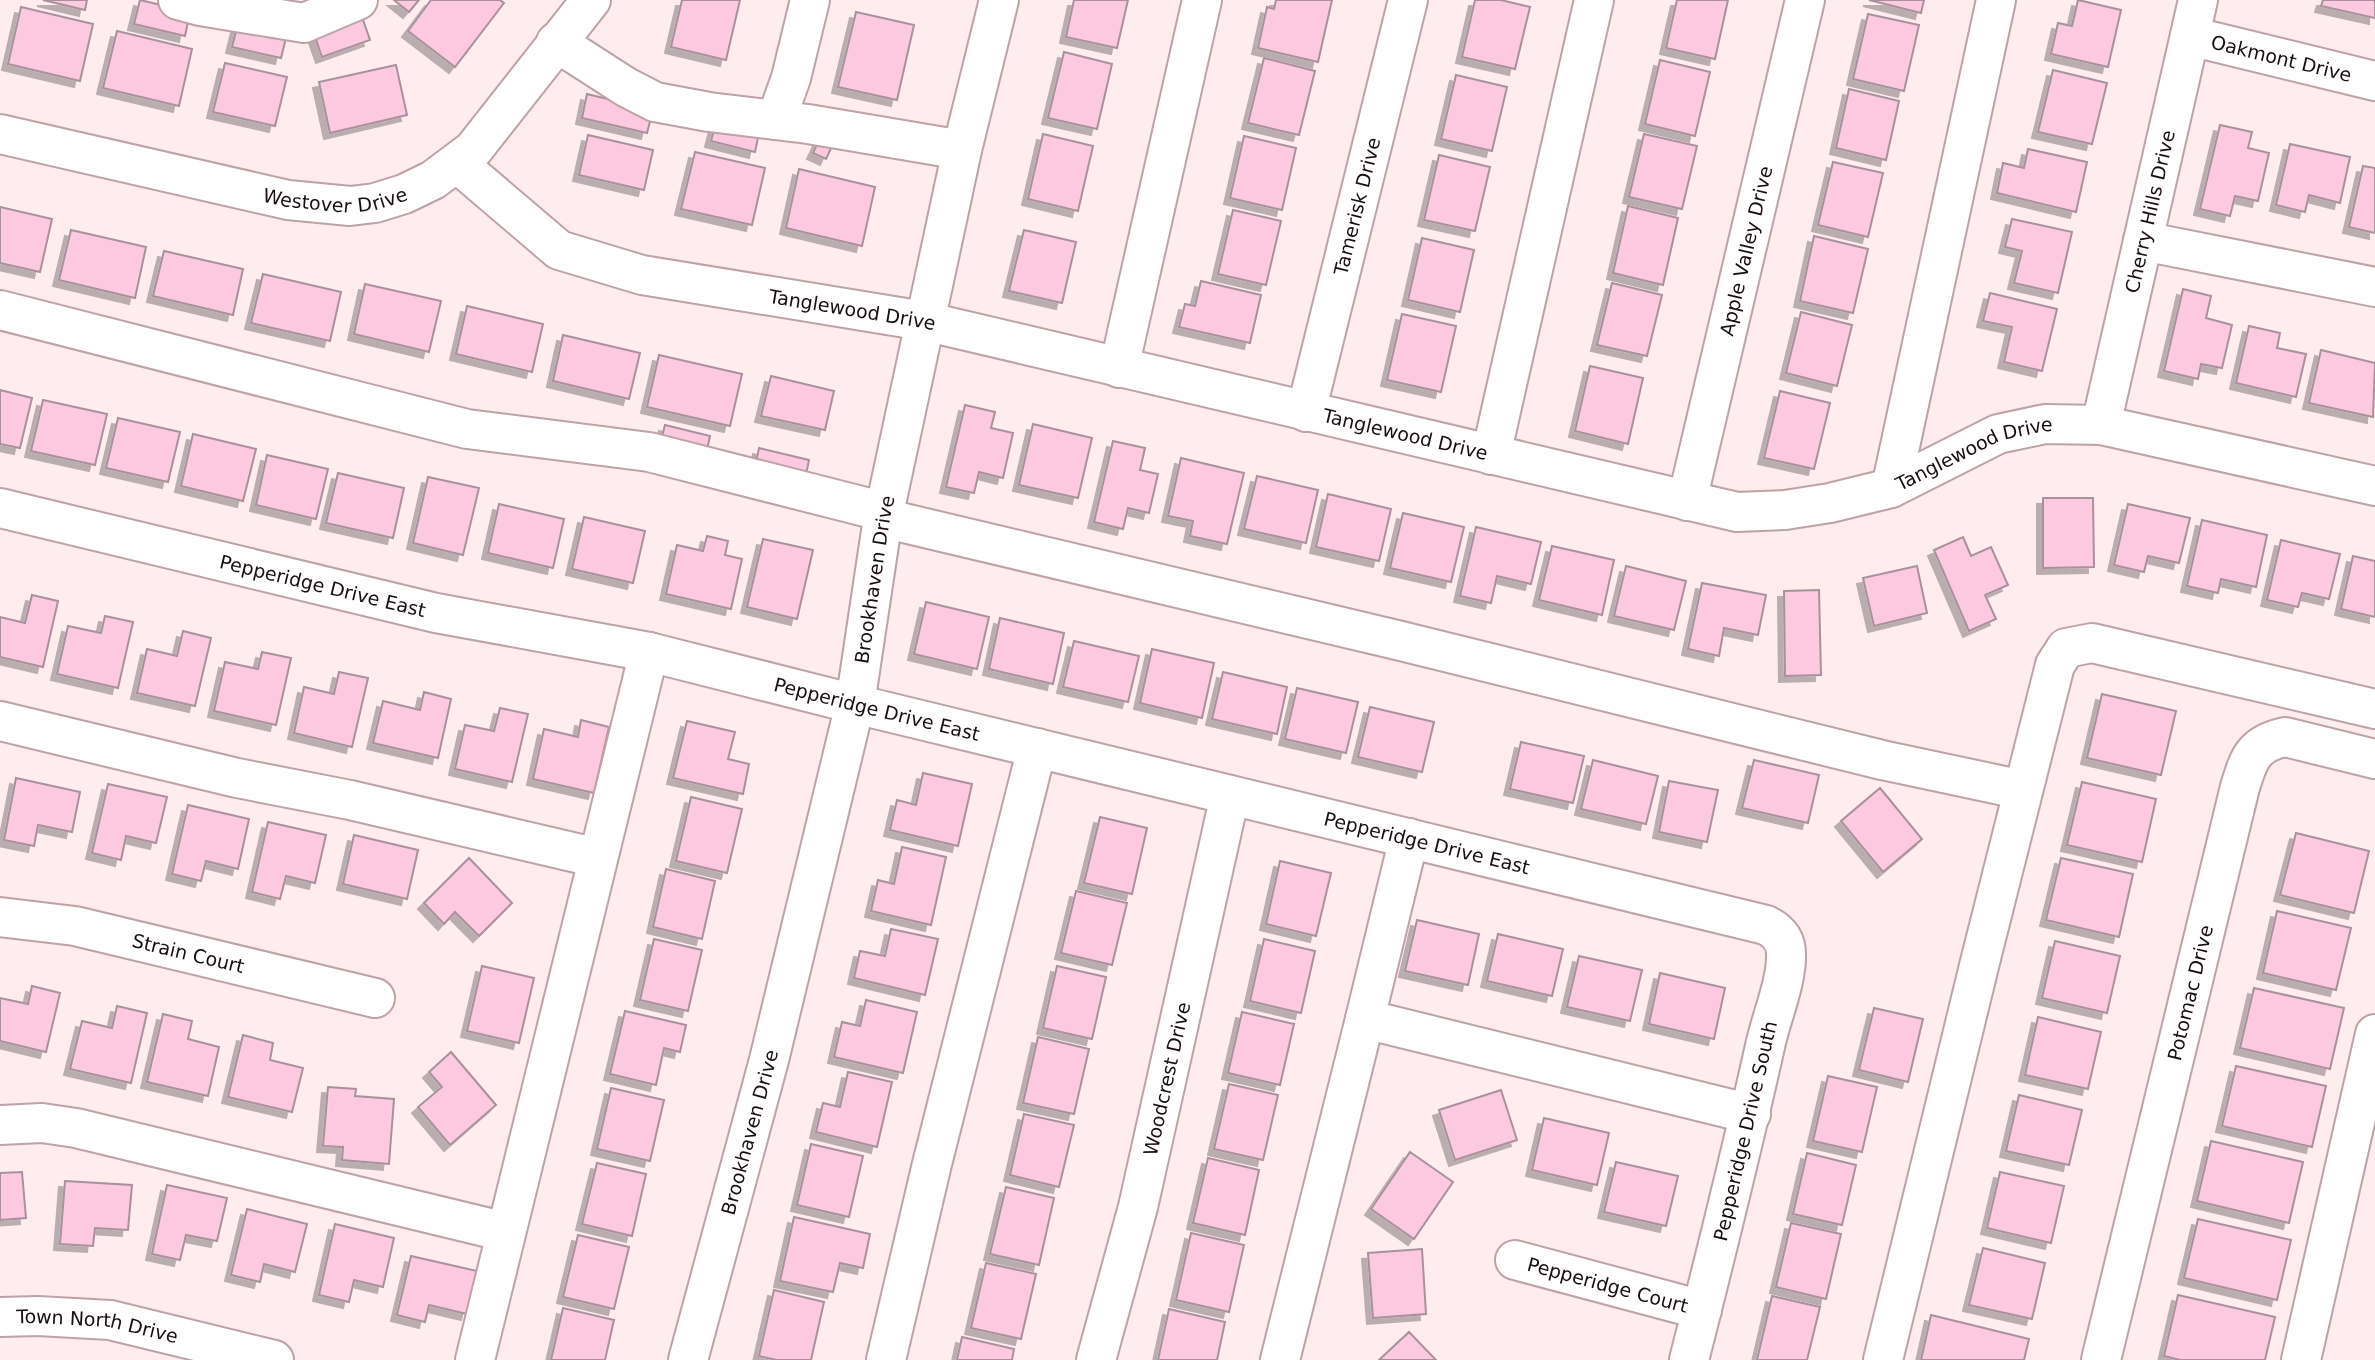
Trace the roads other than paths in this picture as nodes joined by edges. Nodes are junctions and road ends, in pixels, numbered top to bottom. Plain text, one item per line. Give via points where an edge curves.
1 (178, 0) edge
2 (358, 0) edge
3 (591, 0) edge
4 (810, 0) edge
5 (999, 0) edge
6 (1202, 0) edge
7 (1408, 0) edge
8 (1594, 0) edge
9 (1805, 0) edge
10 (1996, 0) edge
11 (2194, 18) edge
12 (556, 42) junction
13 (2375, 81) edge
14 (776, 120) junction
15 (0, 134) edge
16 (962, 150) junction
17 (457, 163) junction
18 (2143, 241) junction
19 (2375, 287) edge
20 (0, 310) edge
21 (924, 321) junction
22 (1119, 368) junction
23 (1306, 412) junction
24 (2101, 425) junction
25 (1491, 456) junction
26 (2375, 486) edge
27 (1891, 488) junction
28 (1687, 502) junction
29 (0, 508) edge
30 (884, 515) junction
31 (649, 652) junction
32 (855, 704) junction
33 (2375, 709) edge
34 (0, 721) edge
35 (1037, 748) junction
36 (2375, 759) edge
37 (2023, 790) junction
38 (1230, 795) junction
39 (1409, 838) junction
40 (598, 858) junction
41 (0, 917) edge
42 (1750, 921) joint
43 (375, 998) dead end
44 (1365, 1019) junction
45 (2375, 1034) edge
46 (1751, 1114) junction
47 (0, 1125) edge
48 (506, 1232) junction
49 (1515, 1260) dead end
50 (1702, 1310) junction
51 (0, 1317) edge
52 (274, 1360) edge
53 (475, 1360) edge
54 (688, 1360) edge
55 (886, 1360) edge
56 (1096, 1360) edge
57 (1280, 1360) edge
58 (1689, 1360) edge
59 (1883, 1360) edge
60 (2101, 1360) edge
61 (2301, 1360) edge

1 - 2 street via 304,23
3 - 12 street, Westover Drive
4 - 14 street
5 - 16 street, Brookhaven Drive
6 - 22 street
7 - 23 street, Tamerisk Drive
8 - 25 street
9 - 28 street, Apple Valley Drive
10 - 27 street
11 - 13 street, Oakmont Drive
11 - 18 street, Cherry Hills Drive
12 - 14 street via 655,102
12 - 17 street, Westover Drive via 473,150
14 - 16 street
15 - 17 street, Westover Drive via 318,204 374,203 404,194
16 - 21 street, Brookhaven Drive
17 - 21 street, Tanglewood Drive via 559,250 642,275
18 - 19 street
18 - 24 street, Cherry Hills Drive
20 - 30 street via 467,429 649,452
21 - 22 street, Tanglewood Drive
21 - 30 street, Brookhaven Drive
22 - 23 street, Tanglewood Drive
23 - 25 street, Tanglewood Drive
24 - 26 street, Tanglewood Drive
24 - 27 street, Tanglewood Drive via 2045,424 1998,434
25 - 28 street, Tanglewood Drive
27 - 28 street, Tanglewood Drive via 1785,510 1737,512
29 - 31 street, Pepperidge Drive East via 436,613
30 - 32 street, Brookhaven Drive
30 - 37 street via 1882,760
31 - 32 street, Pepperidge Drive East
31 - 40 street
32 - 35 street, Pepperidge Drive East
32 - 54 street, Brookhaven Drive via 769,1060
33 - 37 street via 2092,643 2067,648 2055,665
34 - 40 street
35 - 38 street, Pepperidge Drive East
35 - 55 street
36 - 60 street, Potomac Drive via 2285,737 2271,740 2249,758
37 - 59 street
38 - 39 street, Pepperidge Drive East
38 - 56 street, Woodcrest Drive via 1138,1207
39 - 42 street, Pepperidge Drive East
39 - 44 street
40 - 48 street
41 - 43 street, Strain Court via 75,926
42 - 46 street, Pepperidge Drive South via 1777,930 1786,953
44 - 46 street
44 - 57 street
45 - 61 street
46 - 50 street, Pepperidge Drive South
47 - 48 street via 42,1123 76,1128
48 - 53 street
49 - 50 street, Pepperidge Court
50 - 58 street, Pepperidge Drive South
51 - 52 street, Town North Drive via 110,1320

